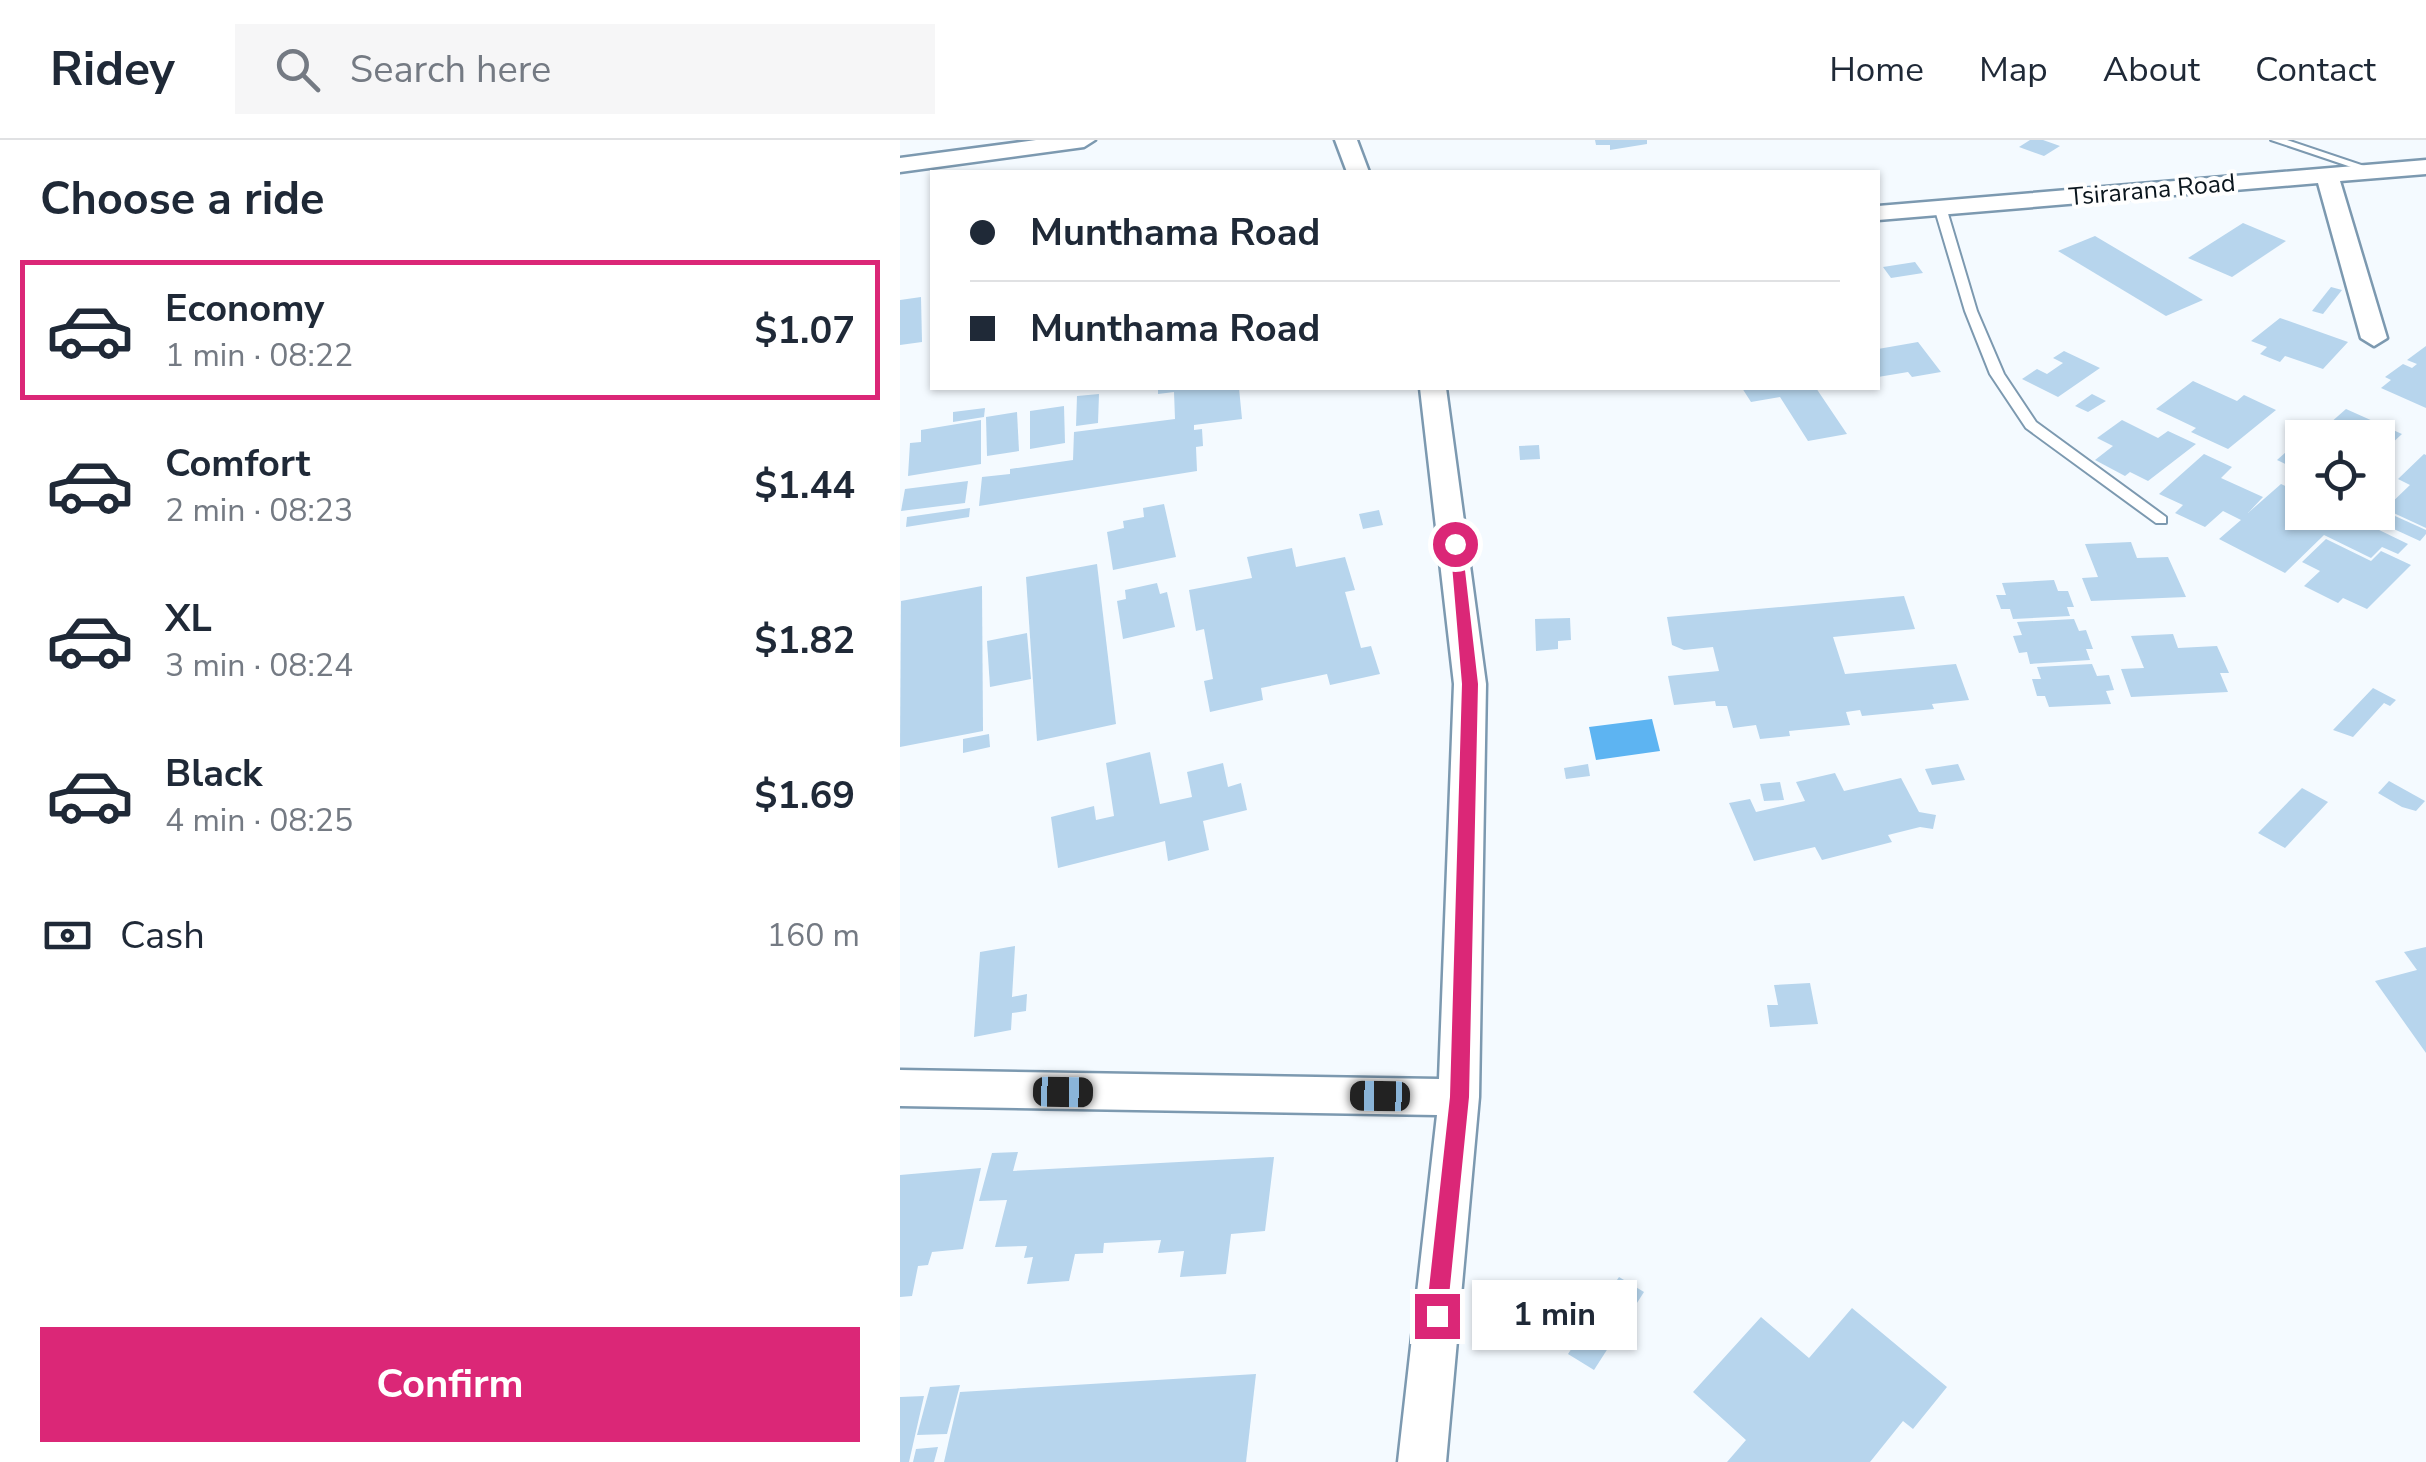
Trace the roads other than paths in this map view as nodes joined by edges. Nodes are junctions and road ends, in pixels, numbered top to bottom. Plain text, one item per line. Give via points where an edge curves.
1 (1084, 140) edge
2 (1346, 140) edge
3 (2276, 140) edge
4 (900, 164) edge
5 (2426, 167) edge
6 (1357, 170) edge
7 (2376, 172) junction
8 (2327, 176) junction
9 (1940, 208) junction
10 (1880, 213) edge
11 (2374, 338) dead end
12 (1433, 390) edge
13 (2161, 520) dead end
14 (900, 1088) edge
15 (1459, 1097) junction
16 (1422, 1462) edge

1 - 4 street
2 - 6 street
3 - 7 lane
5 - 7 street, Tsirarana Road
7 - 8 street, Tsirarana Road
8 - 9 street, Tsirarana Road
8 - 11 street
9 - 10 street, Tsirarana Road
9 - 13 lane via 1997,374 2031,425
12 - 15 street via 1470,684
14 - 15 street
15 - 16 street

